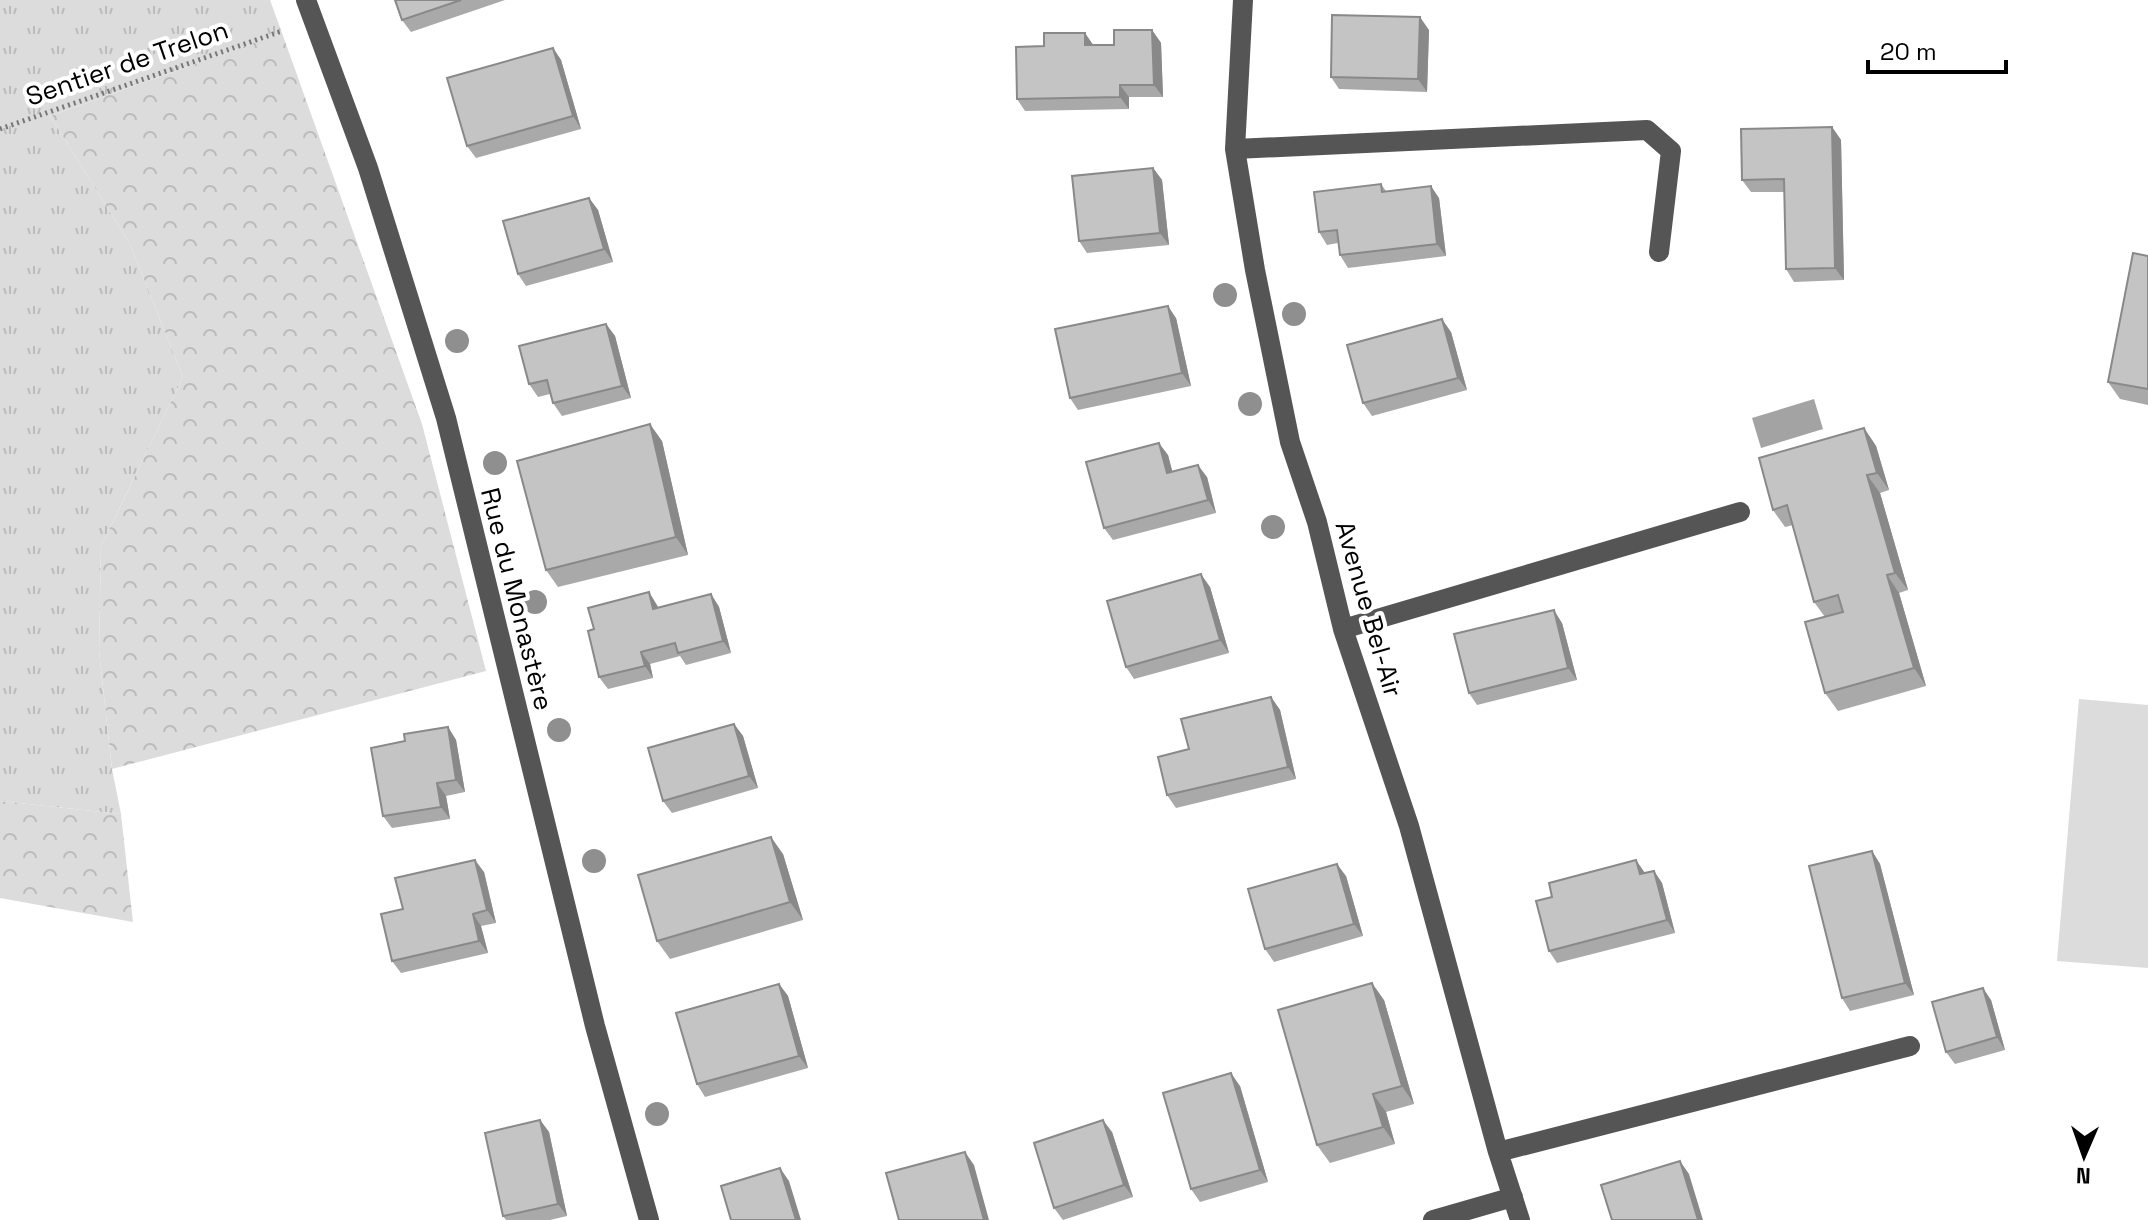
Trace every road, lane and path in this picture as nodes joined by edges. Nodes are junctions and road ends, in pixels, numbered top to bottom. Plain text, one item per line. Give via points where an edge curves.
1 (1243, 0) edge
2 (310, 10) edge
3 (0, 129) edge
4 (1235, 149) junction
5 (1659, 252) dead end
6 (1740, 512) dead end
7 (1343, 629) junction
8 (1910, 1046) dead end
9 (1498, 1152) junction
10 (1513, 1197) junction
11 (649, 1220) edge
12 (1433, 1220) edge
13 (1520, 1220) edge

1 - 4 street, Avenue Bel-Air
2 - 3 path, Sentier de Trelon
2 - 11 street, Rue du Monastère via 368,168 446,418 595,1026
4 - 5 street via 1647,130 1671,151
4 - 7 street, Avenue Bel-Air via 1290,442 1317,522
6 - 7 street
7 - 9 street, Avenue Bel-Air via 1409,826
8 - 9 street
9 - 10 street, Avenue Bel-Air
10 - 12 street
10 - 13 street, Avenue Bel-Air

